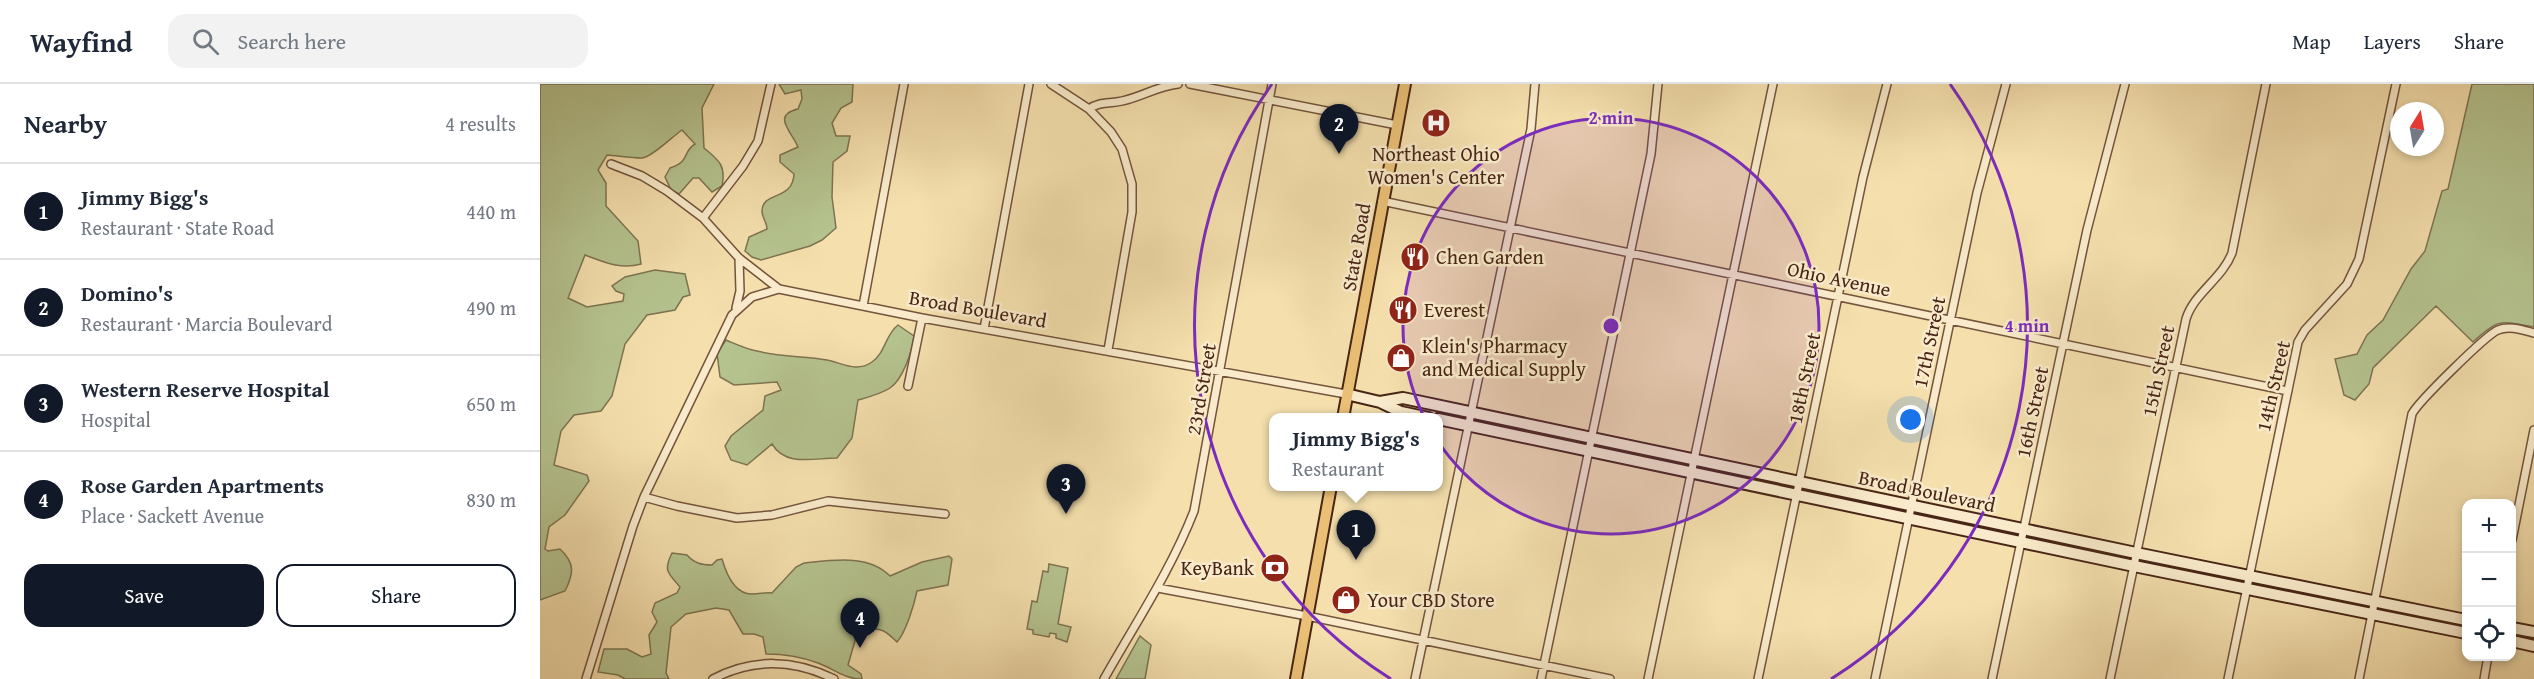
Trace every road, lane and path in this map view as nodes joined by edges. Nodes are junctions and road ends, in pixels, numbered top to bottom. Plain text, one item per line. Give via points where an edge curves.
1 (771, 84) edge
2 (904, 84) edge
3 (1029, 84) edge
4 (1051, 84) edge
5 (1178, 84) edge
6 (1190, 84) edge
7 (1272, 84) edge
8 (1405, 84) edge
9 (1535, 84) edge
10 (1658, 84) edge
11 (1773, 84) edge
12 (1887, 84) edge
13 (2006, 84) edge
14 (2125, 84) edge
15 (2266, 84) edge
16 (2396, 84) edge
17 (1270, 100) junction
18 (1089, 109) junction
19 (1397, 125) junction
20 (611, 164) dead end
21 (1382, 201) junction
22 (703, 218) junction
23 (1510, 228) junction
24 (1630, 253) junction
25 (739, 258) junction
26 (1734, 274) junction
27 (779, 289) junction
28 (1838, 297) junction
29 (863, 306) junction
30 (736, 309) junction
31 (922, 318) junction
32 (1951, 320) junction
33 (984, 329) junction
34 (2534, 333) edge
35 (2063, 343) junction
36 (1108, 350) junction
37 (2176, 367) junction
38 (1221, 371) junction
39 (908, 386) dead end
40 (2288, 391) junction
41 (1347, 394) junction
42 (1380, 402) junction
43 (1344, 413) edge
44 (1407, 413) edge
45 (1471, 413) junction
46 (1443, 420) edge
47 (1468, 425) junction
48 (2534, 430) edge
49 (1591, 438) junction
50 (1588, 450) junction
51 (1694, 460) junction
52 (1692, 472) junction
53 (1798, 482) junction
54 (1330, 491) edge
55 (1796, 495) junction
56 (645, 497) junction
57 (1911, 506) junction
58 (945, 514) dead end
59 (2516, 516) edge
60 (1909, 519) junction
61 (2024, 530) junction
62 (2021, 542) junction
63 (2136, 553) junction
64 (2134, 566) junction
65 (2249, 576) junction
66 (1158, 588) junction
67 (2247, 589) junction
68 (2374, 602) junction
69 (2372, 614) junction
70 (1307, 616) junction
71 (2462, 619) edge
72 (2516, 629) edge
73 (2462, 632) edge
74 (2534, 632) edge
75 (1424, 639) junction
76 (2516, 642) edge
77 (2534, 646) edge
78 (2487, 661) edge
79 (1544, 666) junction
80 (585, 679) edge
81 (712, 679) edge
82 (834, 679) edge
83 (1104, 679) edge
84 (1296, 679) edge
85 (1415, 679) edge
86 (1541, 679) edge
87 (1610, 679) edge
88 (1648, 679) edge
89 (1758, 679) edge
90 (1875, 679) edge
91 (1992, 679) edge
92 (2110, 679) edge
93 (2228, 679) edge
94 (2359, 679) edge
95 (2484, 679) edge

1 - 22 street via 758,141
2 - 29 street
3 - 33 street
4 - 18 street
5 - 18 street via 1118,102 1097,103
6 - 17 street
7 - 17 street, 23rd Street
8 - 19 main road, State Road
9 - 23 street via 1531,129
10 - 24 street via 1652,145
11 - 26 street
12 - 28 street, 18th Street
13 - 32 street, 17th Street via 1977,193
14 - 35 street, 16th Street via 2089,220
15 - 37 street, 15th Street via 2232,253 2222,272 2188,313
16 - 40 street, 14th Street via 2359,259 2347,284 2301,336
17 - 19 street
17 - 38 street, 23rd Street
18 - 36 street via 1122,148 1132,184 1132,212
19 - 21 main road, State Road
20 - 22 street, Broad Boulevard via 654,183
21 - 23 street, Ohio Avenue
21 - 41 main road, State Road
22 - 25 street, Broad Boulevard
23 - 24 street, Ohio Avenue
23 - 45 street
24 - 26 street, Ohio Avenue
24 - 49 street
25 - 27 street, Broad Boulevard
25 - 30 street
26 - 28 street, Ohio Avenue
26 - 51 street
27 - 29 street, Broad Boulevard
27 - 30 street via 752,297
28 - 32 street, Ohio Avenue
28 - 53 street, 18th Street
29 - 31 street, Broad Boulevard
30 - 56 street
31 - 33 street, Broad Boulevard
31 - 39 street
32 - 35 street, Ohio Avenue
32 - 57 street, 17th Street
33 - 36 street, Broad Boulevard
34 - 68 street via 2506,328 2491,334 2415,408
35 - 37 street, Ohio Avenue
35 - 61 street, 16th Street
36 - 38 street, Broad Boulevard
37 - 40 street, Ohio Avenue
37 - 63 street, 15th Street
38 - 41 street, Broad Boulevard
38 - 66 street, 23rd Street via 1194,511
40 - 65 street, 14th Street
41 - 42 main road, Broad Boulevard
41 - 43 main road, State Road
42 - 44 main road, Broad Boulevard
42 - 45 main road, Broad Boulevard via 1403,398
45 - 47 street
45 - 49 main road, Broad Boulevard
46 - 47 main road, Broad Boulevard
47 - 50 main road, Broad Boulevard
47 - 75 street
48 - 59 street
49 - 50 street
49 - 51 main road, Broad Boulevard
50 - 52 main road, Broad Boulevard
50 - 79 street
51 - 52 street
51 - 53 main road, Broad Boulevard
52 - 55 main road, Broad Boulevard
52 - 88 street
53 - 55 street, 18th Street
53 - 57 main road, Broad Boulevard
54 - 70 main road
55 - 60 main road, Broad Boulevard
55 - 89 street, 18th Street
56 - 58 street via 737,518 772,515 828,501
56 - 80 street
57 - 60 street, 17th Street
57 - 61 main road, Broad Boulevard
60 - 62 main road, Broad Boulevard
60 - 90 street, 17th Street
61 - 62 street, 16th Street
61 - 63 main road, Broad Boulevard
62 - 64 main road, Broad Boulevard
62 - 91 street, 16th Street
63 - 64 street, 15th Street
63 - 65 main road, Broad Boulevard
64 - 67 main road, Broad Boulevard
64 - 92 street, 15th Street
65 - 67 street, 14th Street
65 - 68 main road, Broad Boulevard
66 - 70 street
66 - 83 street, 23rd Street
67 - 69 main road, Broad Boulevard
67 - 93 street, 14th Street
68 - 69 street
68 - 71 main road, Broad Boulevard
69 - 73 main road, Broad Boulevard
69 - 94 street
70 - 75 street
70 - 84 main road
72 - 74 main road
75 - 79 street
75 - 85 street
76 - 77 main road
78 - 95 street
79 - 86 street
79 - 87 street
81 - 82 street via 740,667 776,663 809,668

